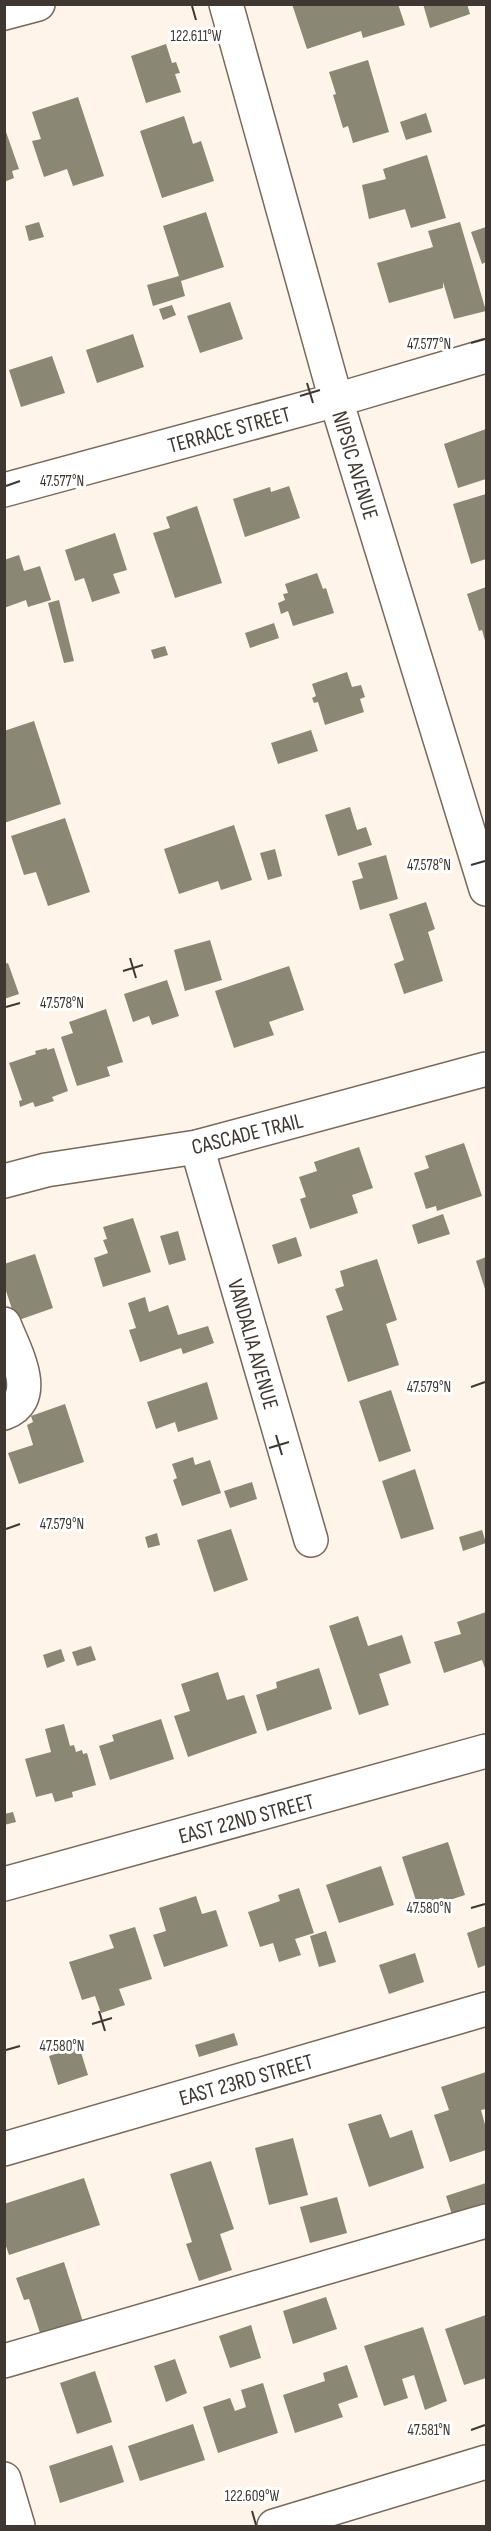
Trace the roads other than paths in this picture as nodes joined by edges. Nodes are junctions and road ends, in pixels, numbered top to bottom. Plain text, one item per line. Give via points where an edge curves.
1 (38, 4) edge
2 (226, 4) edge
3 (4, 13) edge
4 (486, 356) edge
5 (336, 400) junction
6 (4, 490) edge
7 (486, 889) edge
8 (486, 1068) edge
9 (197, 1147) junction
10 (4, 1181) edge
11 (4, 1324) edge
12 (4, 1413) edge
13 (311, 1540) dead end
14 (486, 1751) edge
15 (4, 1884) edge
16 (486, 2009) edge
17 (4, 2149) edge
18 (486, 2221) edge
19 (4, 2361) edge
20 (486, 2462) edge
21 (4, 2479) edge
22 (18, 2526) edge
23 (274, 2526) edge

1 - 3 street
2 - 5 street, NIPSIC AVENUE
4 - 5 street, TERRACE STREET
5 - 6 street, TERRACE STREET
5 - 7 street, NIPSIC AVENUE
8 - 9 street, CASCADE TRAIL
9 - 10 street, CASCADE TRAIL via 46,1170
9 - 13 street, VANDALIA AVENUE
11 - 12 street via 25,1380 23,1398
14 - 15 street, EAST 22ND STREET
16 - 17 street, EAST 23RD STREET
18 - 19 street
20 - 23 street
21 - 22 street

